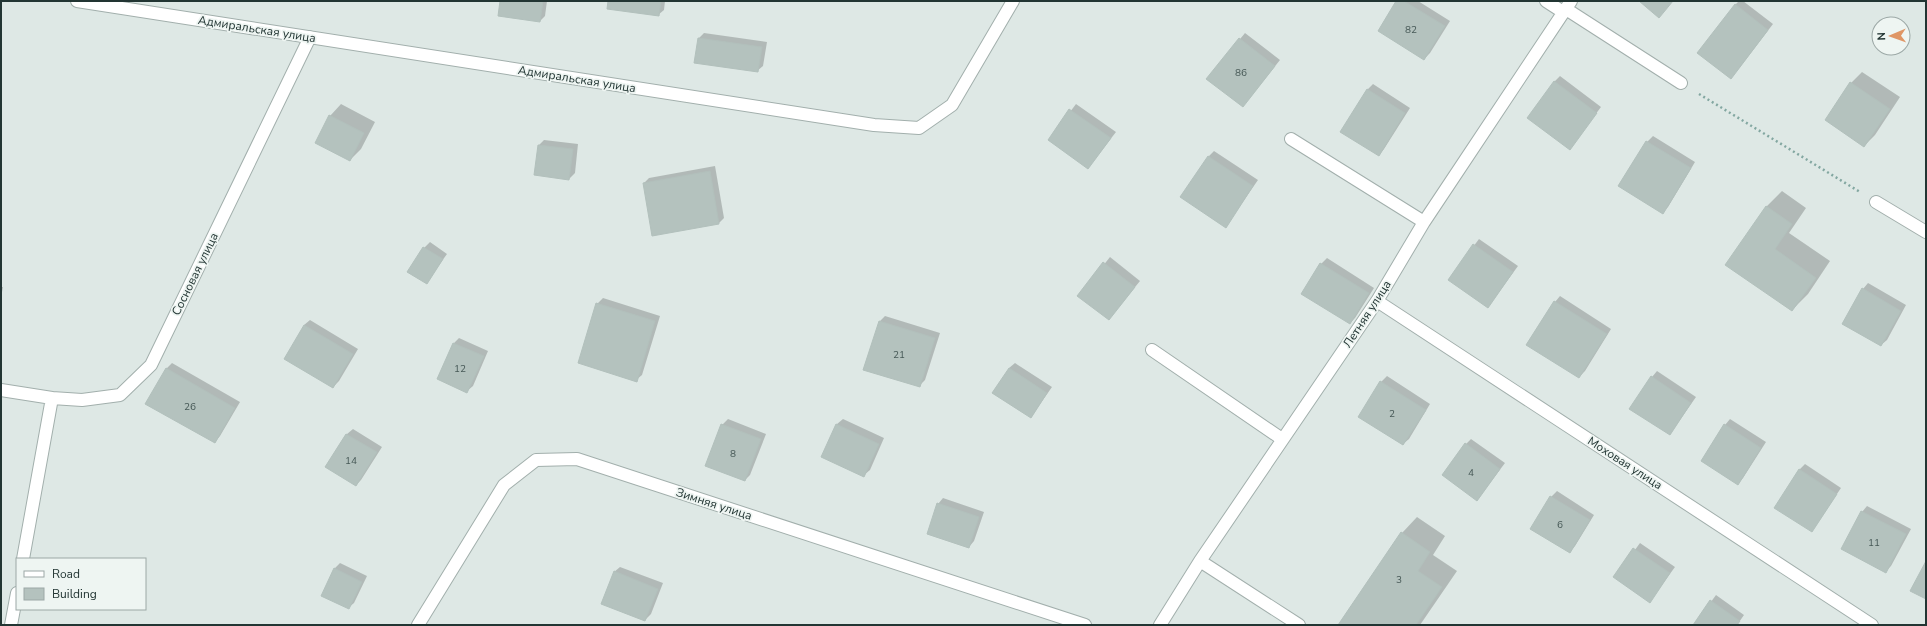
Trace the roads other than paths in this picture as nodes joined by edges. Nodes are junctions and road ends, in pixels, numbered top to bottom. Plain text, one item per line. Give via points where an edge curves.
1 (77, 1) edge
2 (1013, 1) edge
3 (1546, 1) edge
4 (1567, 7) edge
5 (310, 37) junction
6 (1681, 83) road end
7 (1291, 139) dead end
8 (1876, 202) road end
9 (1424, 222) junction
10 (1926, 232) edge
11 (1377, 301) junction
12 (1152, 350) dead end
13 (1, 390) edge
14 (52, 398) junction
15 (1282, 439) junction
16 (23, 558) edge
17 (1200, 560) junction
18 (16, 598) edge
19 (11, 625) edge
20 (418, 625) edge
21 (1085, 625) edge
22 (1160, 625) edge
23 (1299, 625) edge
24 (1872, 625) edge

1 - 5 street, Адмиральская улица
2 - 5 street, Адмиральская улица via 952,105 919,128 874,125
3 - 4 street
4 - 6 street
4 - 9 street, Летняя улица
5 - 14 street, Сосновая улица via 151,365 120,395 82,400
7 - 9 street
8 - 10 street
9 - 11 street, Летняя улица
11 - 15 street, Летняя улица
11 - 24 street, Моховая улица
12 - 15 street
13 - 14 street, Сосновая улица
14 - 16 street
15 - 17 street, Летняя улица
17 - 22 street, Летняя улица
17 - 23 street
18 - 19 street
20 - 21 street, Зимняя улица via 504,485 536,460 577,459

